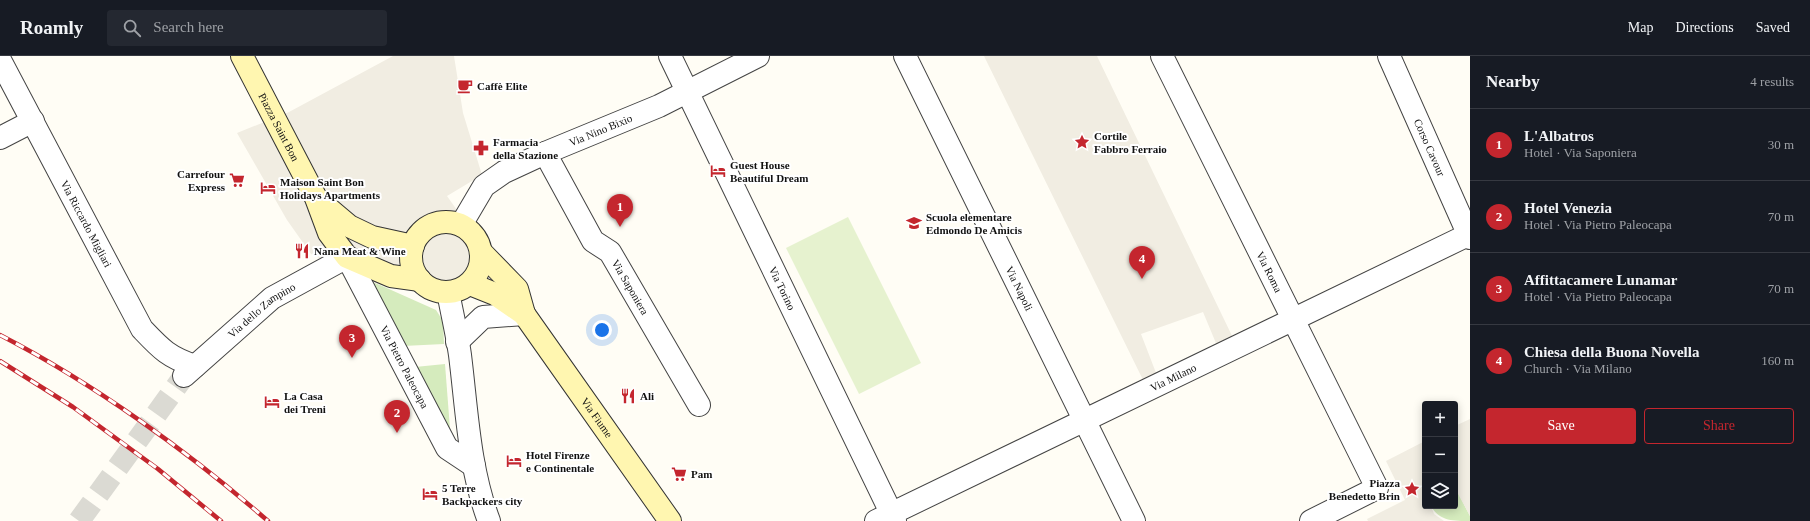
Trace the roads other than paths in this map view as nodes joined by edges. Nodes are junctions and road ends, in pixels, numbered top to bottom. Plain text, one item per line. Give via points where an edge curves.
1 (242, 56) edge
2 (670, 56) edge
3 (758, 56) edge
4 (905, 56) edge
5 (1162, 56) edge
6 (1389, 56) edge
7 (0, 60) edge
8 (687, 92) junction
9 (33, 121) junction
10 (0, 138) edge
11 (545, 153) junction
12 (316, 198) junction
13 (461, 225) junction
14 (1470, 236) edge
15 (413, 246) junction
16 (482, 253) junction
17 (347, 257) junction
18 (420, 280) junction
19 (470, 284) junction
20 (448, 292) junction
21 (524, 314) junction
22 (1293, 320) junction
23 (457, 342) junction
24 (190, 371) joint
25 (699, 406) dead end
26 (1084, 420) junction
27 (474, 466) junction
28 (887, 519) edge
29 (488, 521) edge
30 (670, 521) edge
31 (1134, 521) edge
32 (1311, 521) edge

1 - 12 street, Piazza Saint Bon
2 - 8 street, Via Torino
3 - 8 street, Via Nino Bixio
4 - 26 street, Via Napoli
5 - 22 street, Via Roma
6 - 14 street, Corso Cavour
7 - 9 street, Via Riccardo Migliari
8 - 11 street, Via Nino Bixio
8 - 28 street, Via Torino
9 - 10 street
9 - 24 street, Via Riccardo Migliari via 142,329 164,352 179,360
11 - 13 street, Via Nino Bixio via 504,172 484,186
11 - 25 street, Via Saponiera via 594,241 610,252
12 - 15 street, Piazza Saint Bon via 349,226 372,237
12 - 17 street, Piazza Saint Bon via 329,233
13 - 15 street via 450,222 432,224 421,232
13 - 16 street via 473,233
14 - 22 street, Via Milano
15 - 18 street via 411,262
16 - 19 street via 479,272
16 - 21 street, Via Fiume via 517,289
17 - 18 street, Piazza Saint Bon via 391,276
17 - 24 street, Via dello Zampino via 272,298
17 - 27 street, Via Pietro Paleocapa via 447,448
18 - 20 street, Piazza Saint Bon via 430,288
19 - 20 street via 460,290
19 - 21 street, Via Fiume via 495,294
20 - 23 street
21 - 23 street via 483,317
21 - 30 street, Via Fiume
22 - 26 street, Via Milano
22 - 32 street, Via Roma via 1377,488
23 - 27 street via 468,439
26 - 28 street, Via Milano
26 - 31 street, Via Napoli
27 - 29 street

